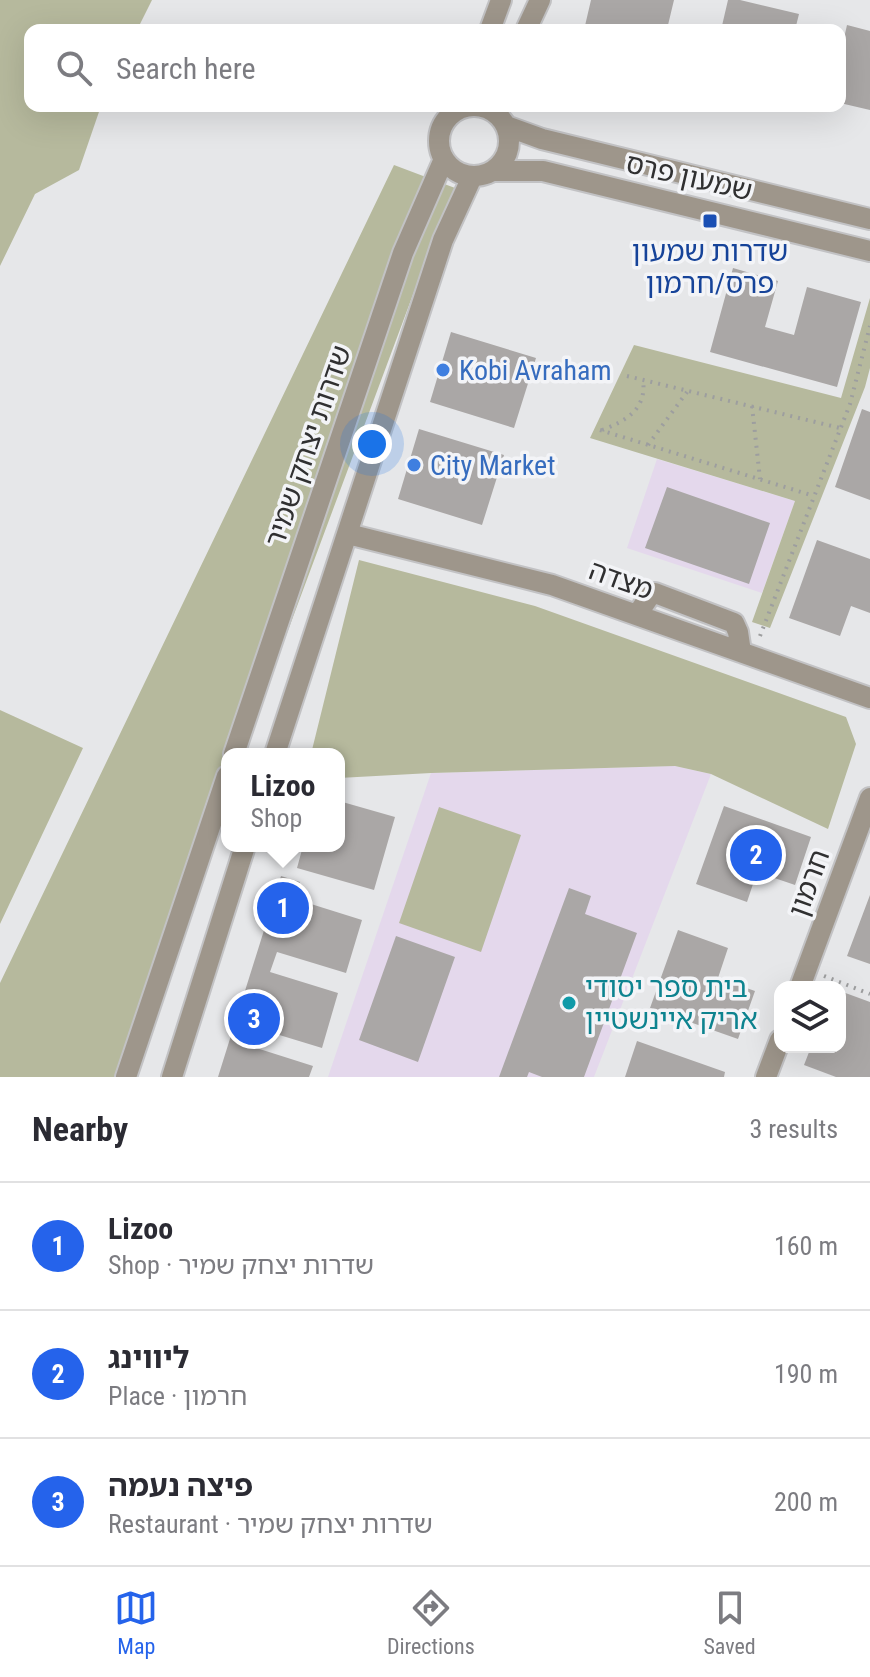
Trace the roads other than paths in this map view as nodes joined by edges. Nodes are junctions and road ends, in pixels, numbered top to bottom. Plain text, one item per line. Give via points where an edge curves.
1 (501, 0) edge
2 (540, 0) edge
3 (492, 24) edge
4 (529, 24) edge
5 (454, 112) edge
6 (503, 116) edge
7 (444, 159) junction
8 (493, 171) junction
9 (472, 177) junction
10 (870, 219) edge
11 (870, 251) edge
12 (348, 534) junction
13 (870, 698) edge
14 (236, 748) edge
15 (277, 748) edge
16 (221, 794) edge
17 (870, 798) edge
18 (243, 852) edge
19 (803, 978) edge
20 (775, 1053) edge
21 (126, 1077) edge
22 (172, 1077) edge
23 (766, 1077) edge

1 - 3 street
2 - 4 street
5 - 7 street via 441,129
6 - 8 street via 509,136 506,156
6 - 10 street, שמעון פרס via 532,137
7 - 9 street
7 - 14 street, שדרות יצחק שמיר via 403,253
8 - 9 street
8 - 11 street, שמעון פרס via 543,171
9 - 12 street via 443,240
12 - 13 street, מצדה via 552,585
12 - 15 street
16 - 21 street
17 - 19 street, חרמון
18 - 22 street
20 - 23 street

